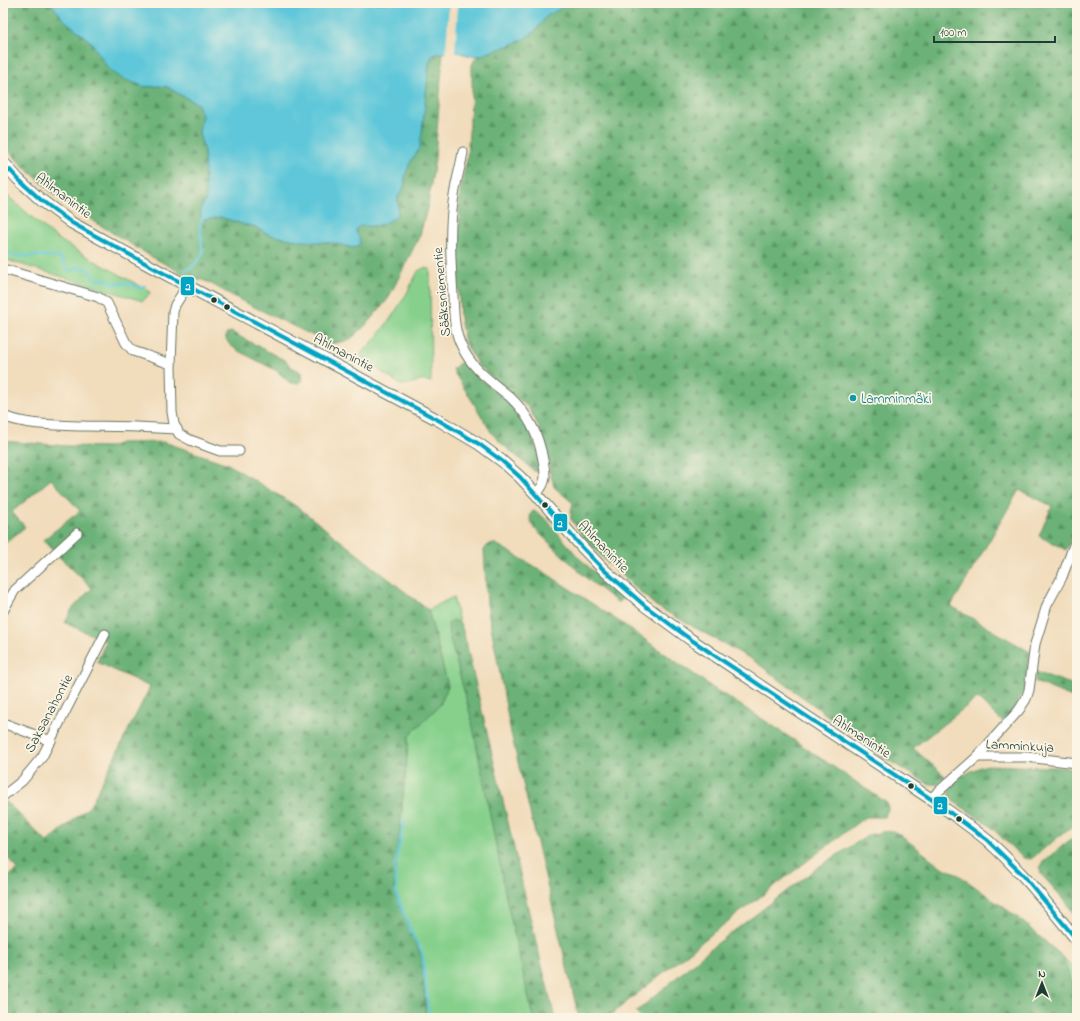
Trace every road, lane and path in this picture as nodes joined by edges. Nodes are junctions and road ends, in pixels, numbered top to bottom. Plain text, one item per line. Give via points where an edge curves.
1 (463, 152) dead end
2 (5, 170) edge
3 (3, 269) edge
4 (186, 286) junction
5 (171, 364) junction
6 (3, 416) edge
7 (177, 429) junction
8 (239, 450) dead end
9 (536, 494) junction
10 (77, 533) dead end
11 (1074, 545) dead end
12 (3, 611) edge
13 (105, 634) dead end
14 (3, 723) edge
15 (51, 741) junction
16 (977, 757) junction
17 (1077, 763) edge
18 (3, 796) edge
19 (930, 799) junction
20 (1077, 940) edge

1 - 9 street, Sääksniementie via 455,191 450,245 457,336 476,369 510,398 531,424 542,448 545,468 544,484
2 - 4 street, Ahlmanintie via 72,223
3 - 5 street via 98,297 106,303 126,343 133,351
4 - 5 street via 175,305
4 - 9 street, Ahlmanintie via 440,421 502,461
5 - 7 street via 172,412
6 - 7 street via 39,424
7 - 8 street via 179,434 190,440 220,451
9 - 19 street, Ahlmanintie via 604,570 665,621
10 - 12 street via 15,590
11 - 16 street via 1062,577 1047,605 1035,644 1026,699
13 - 15 street, Saksanahontie
14 - 15 street
15 - 18 street, Saksanahontie via 42,757 22,781
16 - 17 street, Lamminkuja via 1026,757
16 - 19 street, Lamminkuja
19 - 20 street, Ahlmanintie via 977,832 996,849 1021,874

